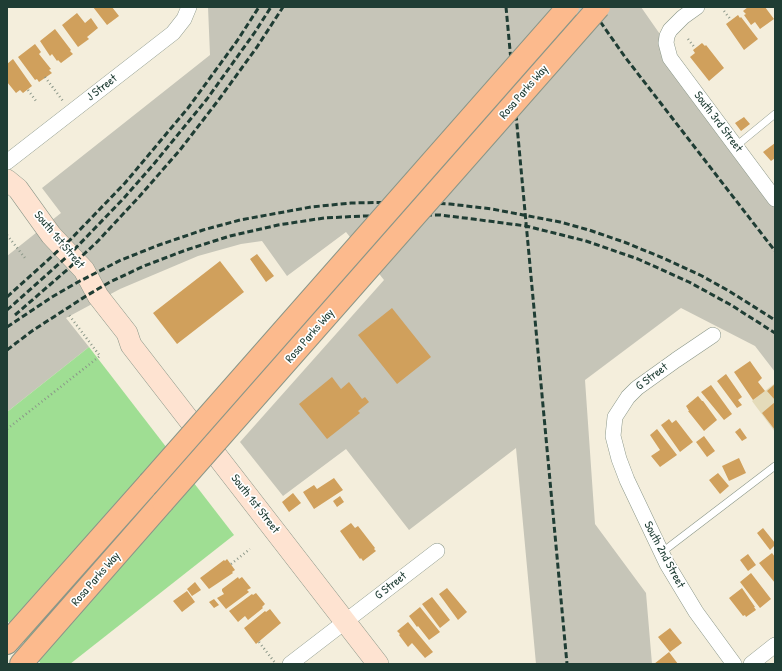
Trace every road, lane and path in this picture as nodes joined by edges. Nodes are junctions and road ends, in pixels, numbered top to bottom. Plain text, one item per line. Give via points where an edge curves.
1 (189, 7) edge
2 (568, 7) edge
3 (599, 7) edge
4 (697, 7) edge
5 (724, 11) dead end
6 (731, 20) dead end
7 (688, 39) dead end
8 (695, 48) dead end
9 (46, 77) dead end
10 (28, 90) dead end
11 (36, 101) dead end
12 (72, 112) junction
13 (775, 114) edge
14 (736, 146) junction
15 (7, 162) edge
16 (7, 180) edge
17 (7, 192) edge
18 (775, 199) edge
19 (7, 235) edge
20 (24, 258) dead end
21 (69, 315) dead end
22 (714, 335) dead end
23 (131, 345) junction
24 (7, 429) edge
25 (613, 436) joint
26 (775, 466) edge
27 (250, 549) dead end
28 (437, 551) dead end
29 (661, 553) junction
30 (231, 564) dead end
31 (345, 622) junction
32 (259, 642) dead end
33 (7, 643) edge
34 (775, 645) edge
35 (21, 664) edge
36 (276, 664) edge
37 (290, 664) edge
38 (378, 664) edge
39 (734, 664) edge
40 (750, 664) edge

1 - 12 street, J Street via 184,19 173,33
2 - 33 highway, Rosa Parks Way, bridge
3 - 35 highway, Rosa Parks Way, bridge
4 - 14 street, South 3rd Street via 670,30 666,43 670,58
5 - 6 path
7 - 8 path
9 - 12 path
10 - 11 path
12 - 15 street, J Street
13 - 14 lane
14 - 18 street, South 3rd Street
16 - 23 street, South 1st Street via 18,189 52,235 84,270 98,296 127,333
17 - 23 street, South 1st Street via 47,247 73,275 118,340
19 - 20 path
21 - 24 path via 100,356
22 - 25 street, G Street via 637,388 628,397 615,417
23 - 31 street, South 1st Street
25 - 29 street, South 2nd Street via 627,480
26 - 29 lane
27 - 30 path
28 - 31 street, G Street
29 - 39 street, South 2nd Street via 696,612
31 - 37 street, G Street
31 - 38 street, South 1st Street
32 - 36 path
34 - 40 street

